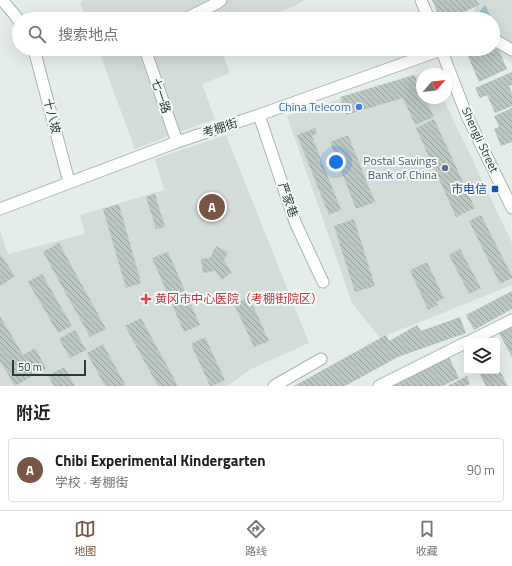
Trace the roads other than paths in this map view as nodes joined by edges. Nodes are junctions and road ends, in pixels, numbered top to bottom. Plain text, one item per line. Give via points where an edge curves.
1 (2, 0) edge
2 (221, 0) edge
3 (421, 0) edge
4 (12, 12) edge
5 (199, 12) edge
6 (426, 12) edge
7 (500, 43) edge
8 (512, 50) edge
9 (36, 56) edge
10 (147, 56) edge
11 (422, 56) edge
12 (444, 56) edge
13 (259, 116) junction
14 (177, 142) junction
15 (68, 182) junction
16 (512, 208) edge
17 (0, 209) edge
18 (323, 282) dead end
19 (512, 320) edge
20 (476, 338) edge
21 (464, 344) edge
22 (320, 359) dead end
23 (270, 385) edge
24 (379, 386) edge

1 - 4 street
2 - 5 street
3 - 6 street
7 - 8 street
9 - 15 street, 十八坡
10 - 14 street, 七一路
11 - 13 street, 考棚街
12 - 16 street, Shengli Street via 467,116
13 - 14 street, 考棚街
13 - 18 street, 严家巷 via 295,222
14 - 15 street, 考棚街
15 - 17 street, 考棚街
19 - 20 street
21 - 24 street
22 - 23 street

